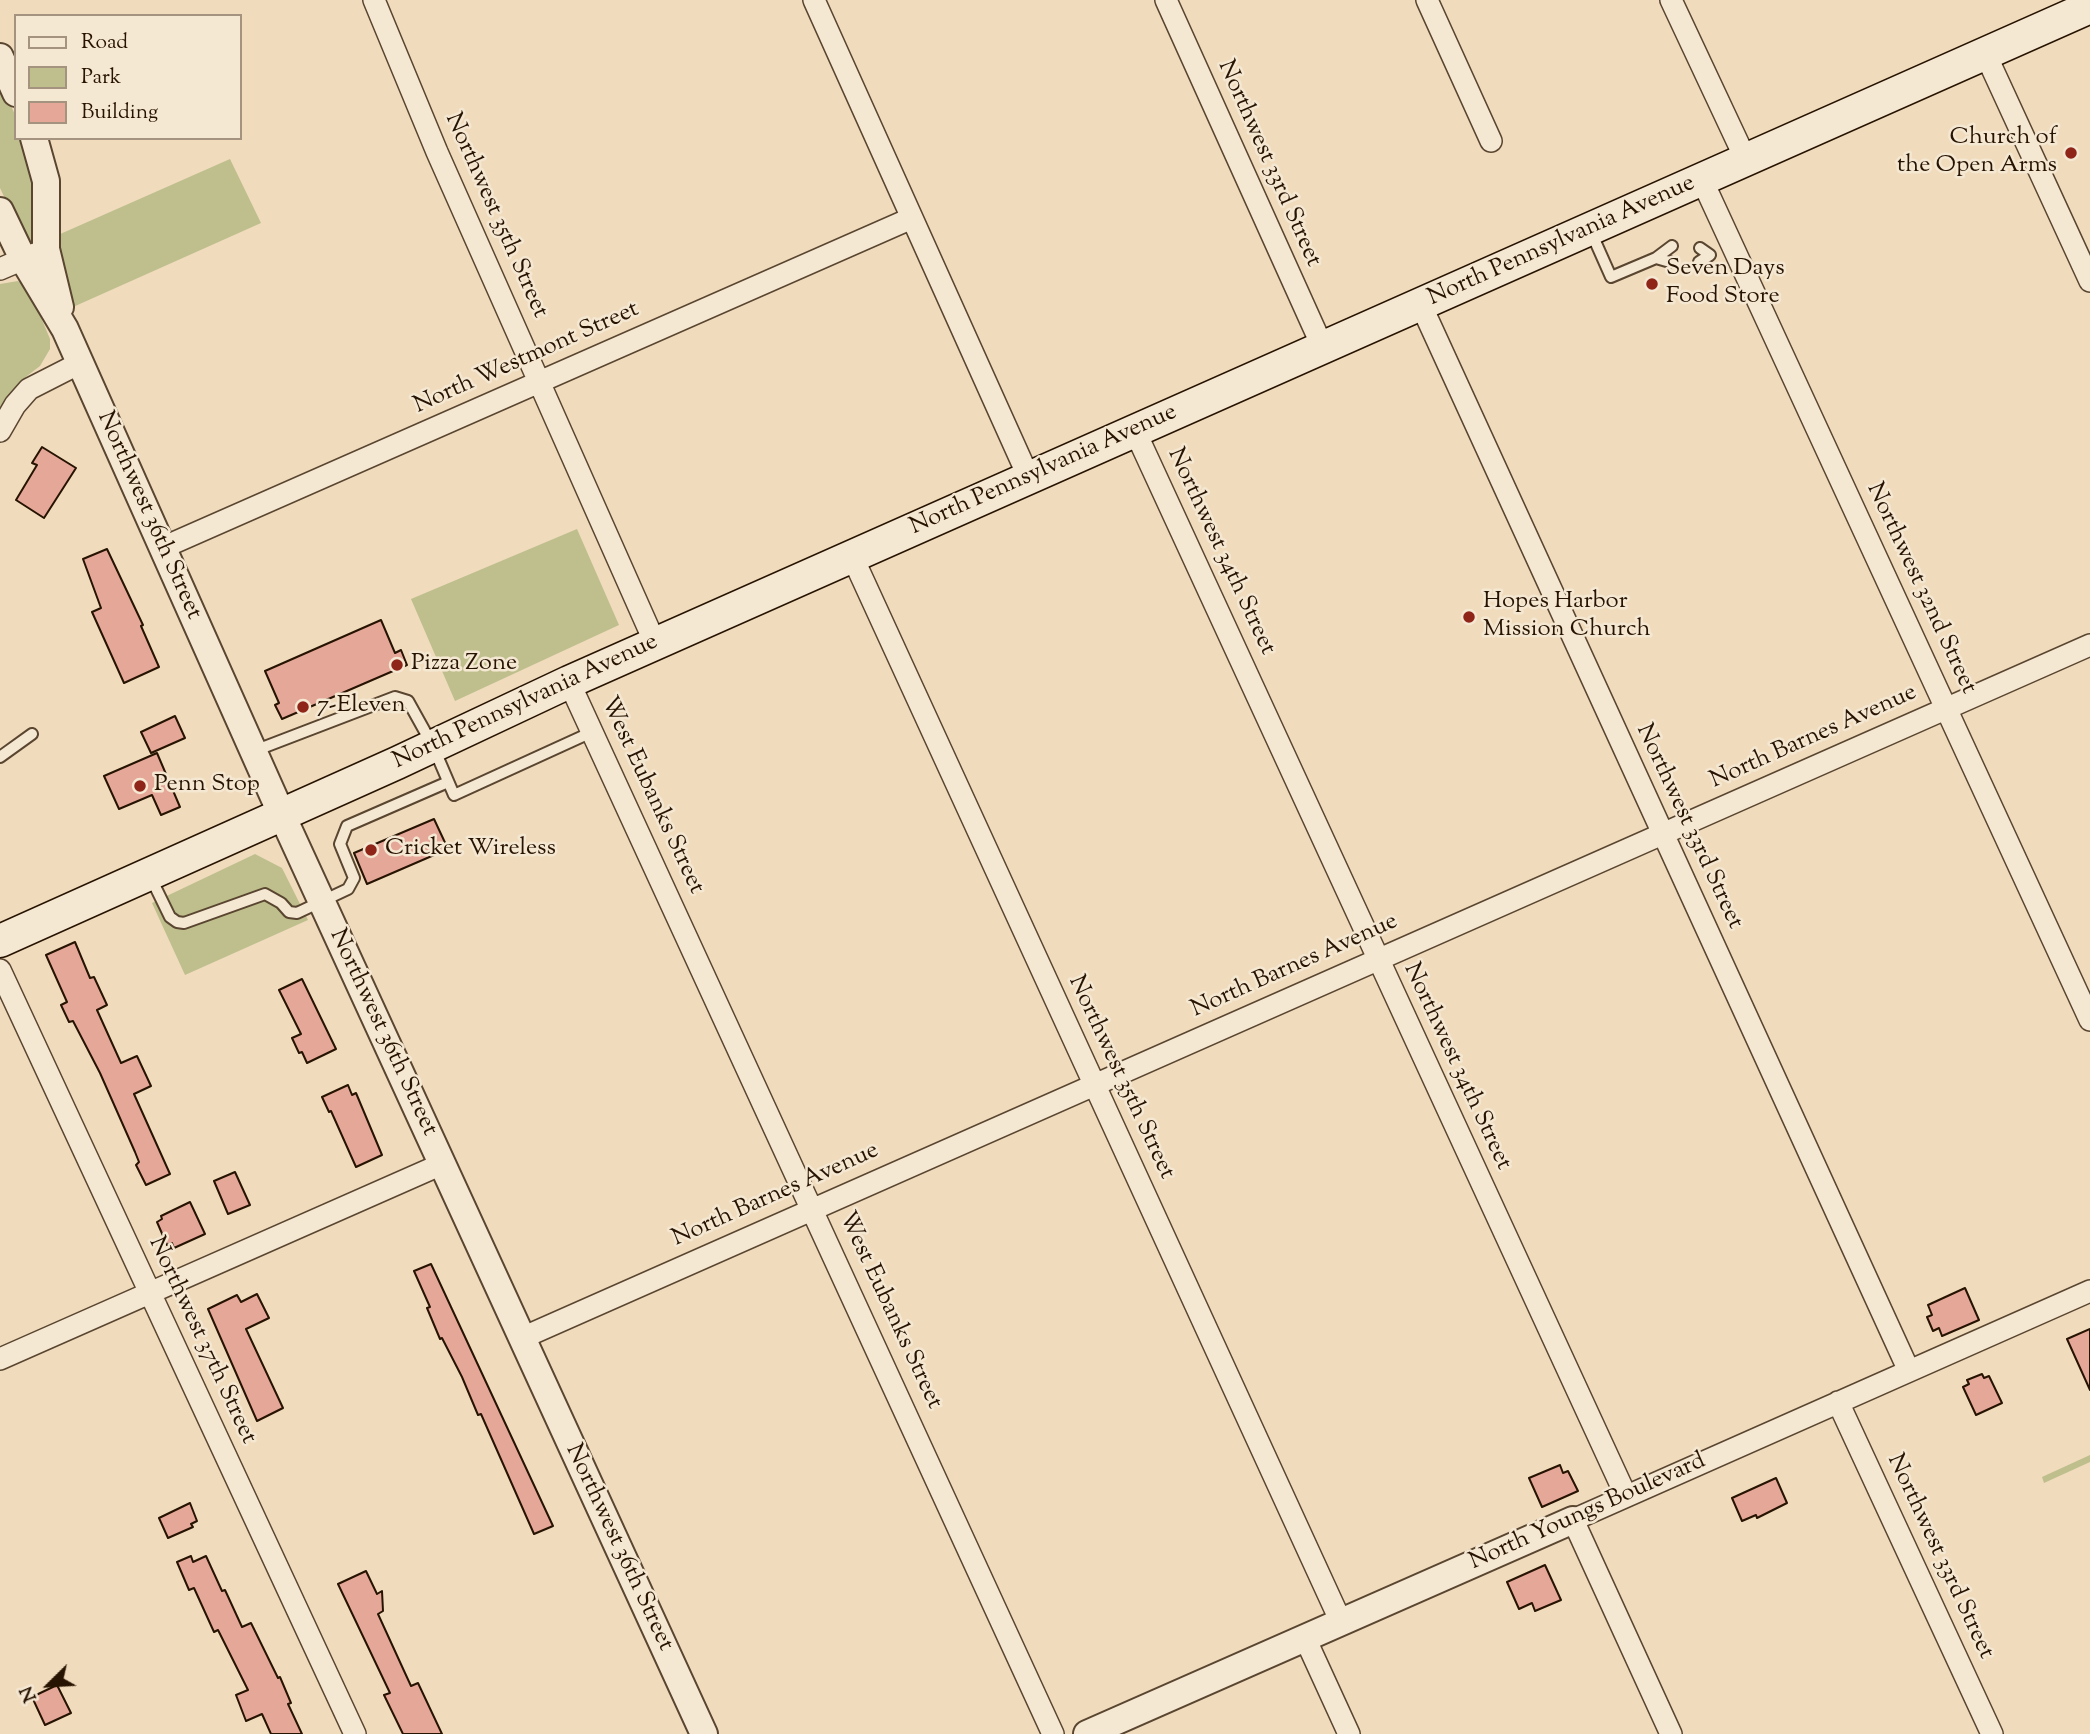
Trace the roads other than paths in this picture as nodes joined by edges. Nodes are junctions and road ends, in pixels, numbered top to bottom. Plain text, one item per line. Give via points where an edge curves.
1 (374, 0) edge
2 (814, 0) edge
3 (1166, 0) edge
4 (1427, 0) edge
5 (1671, 0) edge
6 (2072, 8) edge
7 (1985, 53) junction
8 (0, 57) edge
9 (14, 88) edge
10 (35, 140) edge
11 (1491, 141) dead end
12 (1746, 160) junction
13 (1702, 180) junction
14 (0, 211) edge
15 (912, 218) junction
16 (1590, 229) junction
17 (1732, 245) junction
18 (1672, 246) dead end
19 (1700, 248) dead end
20 (1710, 255) junction
21 (1656, 258) junction
22 (23, 259) edge
23 (1670, 262) dead end
24 (1699, 262) dead end
25 (2090, 281) edge
26 (1421, 305) junction
27 (1323, 348) junction
28 (80, 363) junction
29 (539, 382) junction
30 (1135, 430) junction
31 (0, 431) edge
32 (1029, 478) junction
33 (162, 548) junction
34 (852, 556) junction
35 (655, 643) junction
36 (2090, 645) edge
37 (569, 682) junction
38 (1946, 709) junction
39 (592, 732) junction
40 (32, 734) dead end
41 (433, 746) junction
42 (254, 751) junction
43 (0, 757) edge
44 (448, 782) junction
45 (281, 813) junction
46 (1661, 834) junction
47 (149, 873) junction
48 (322, 901) junction
49 (0, 941) edge
50 (1377, 960) junction
51 (0, 970) edge
52 (2090, 1020) edge
53 (1094, 1085) junction
54 (442, 1164) junction
55 (813, 1209) junction
56 (150, 1291) junction
57 (2090, 1291) edge
58 (522, 1338) junction
59 (0, 1359) edge
60 (1909, 1371) junction
61 (1838, 1402) junction
62 (1626, 1496) junction
63 (1573, 1520) junction
64 (1341, 1622) junction
65 (1305, 1637) junction
66 (355, 1734) edge
67 (704, 1734) edge
68 (1053, 1734) edge
69 (1087, 1734) edge
70 (1349, 1734) edge
71 (1671, 1734) edge
72 (1992, 1734) edge

1 - 29 street, Northwest 35th Street
2 - 15 street
3 - 27 street, Northwest 33rd Street
4 - 11 street
5 - 12 street
6 - 7 main road, North Pennsylvania Avenue
7 - 12 main road, North Pennsylvania Avenue
7 - 25 street
8 - 9 street
10 - 22 street via 46,181
12 - 13 main road, North Pennsylvania Avenue
13 - 16 main road, North Pennsylvania Avenue
13 - 17 street, Northwest 32nd Street
14 - 22 street, Northwest 36th Street
15 - 29 street, North Westmont Street
15 - 32 street
16 - 21 lane via 1611,278
16 - 26 main road, North Pennsylvania Avenue
17 - 20 lane
17 - 38 street, Northwest 32nd Street
18 - 21 lane
19 - 20 lane
20 - 24 lane
21 - 23 lane
22 - 28 street, Northwest 36th Street
26 - 27 main road, North Pennsylvania Avenue
26 - 46 street, Northwest 33rd Street
27 - 30 main road, North Pennsylvania Avenue
28 - 31 street via 29,388
28 - 33 street, Northwest 36th Street
29 - 33 street, North Westmont Street
29 - 35 street, Northwest 35th Street
30 - 32 main road, North Pennsylvania Avenue
30 - 50 street, Northwest 34th Street
32 - 34 main road, North Pennsylvania Avenue
33 - 42 street, Northwest 36th Street
34 - 35 main road, North Pennsylvania Avenue
34 - 53 street, Northwest 35th Street
35 - 37 main road, North Pennsylvania Avenue
36 - 38 street, North Barnes Avenue
37 - 39 street, West Eubanks Street
37 - 41 main road, North Pennsylvania Avenue
38 - 46 street, North Barnes Avenue
38 - 52 street, Northwest 32nd Street
39 - 44 lane via 454,795
39 - 55 street, West Eubanks Street
40 - 43 lane
41 - 42 lane via 408,701 395,697
41 - 44 lane
41 - 45 main road, North Pennsylvania Avenue
42 - 45 street, Northwest 36th Street
44 - 48 lane via 348,826 340,844 354,878 348,889
45 - 47 main road, North Pennsylvania Avenue
45 - 48 street, Northwest 36th Street
46 - 50 street, North Barnes Avenue
46 - 60 street, Northwest 33rd Street
47 - 48 lane via 170,917 177,922 265,894 297,913
47 - 49 main road, North Pennsylvania Avenue
48 - 54 street, Northwest 36th Street
50 - 53 street, North Barnes Avenue
50 - 62 street, Northwest 34th Street
51 - 56 street, Northwest 37th Street
53 - 55 street, North Barnes Avenue
53 - 64 street, Northwest 35th Street
54 - 56 street
54 - 58 street, Northwest 36th Street
55 - 58 street, North Barnes Avenue
55 - 68 street, West Eubanks Street
56 - 59 street
56 - 66 street, Northwest 37th Street
57 - 60 street, North Youngs Boulevard
58 - 67 street, Northwest 36th Street
60 - 61 street, North Youngs Boulevard
61 - 62 street, North Youngs Boulevard
61 - 72 street, Northwest 33rd Street
62 - 63 street, North Youngs Boulevard
63 - 64 street, North Youngs Boulevard
63 - 71 street
64 - 65 street, North Youngs Boulevard
65 - 69 street, North Youngs Boulevard
65 - 70 street

